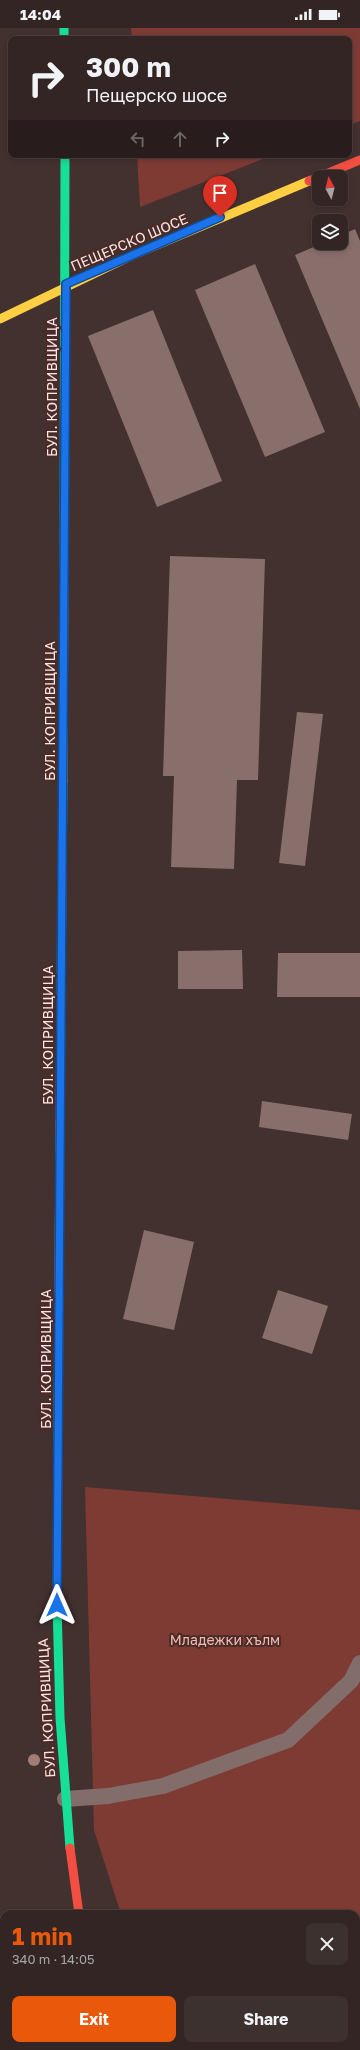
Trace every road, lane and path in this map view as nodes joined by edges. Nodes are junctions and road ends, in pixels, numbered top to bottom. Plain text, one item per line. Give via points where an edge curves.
1 (65, 158) edge
2 (360, 160) edge
3 (66, 284) junction
4 (0, 319) edge
5 (360, 1663) edge
6 (65, 1799) junction
7 (77, 1910) edge

1 - 3 main road, БУЛ. КОПРИВЩИЦА
2 - 3 main road, ПЕЩЕРСКО ШОСЕ
3 - 4 main road, ПЕЩЕРСКО ШОСЕ
3 - 6 main road, БУЛ. КОПРИВЩИЦА via 57,1653
5 - 6 lane via 351,1681 288,1740 163,1786 108,1796
6 - 7 main road, БУЛ. КОПРИВЩИЦА

